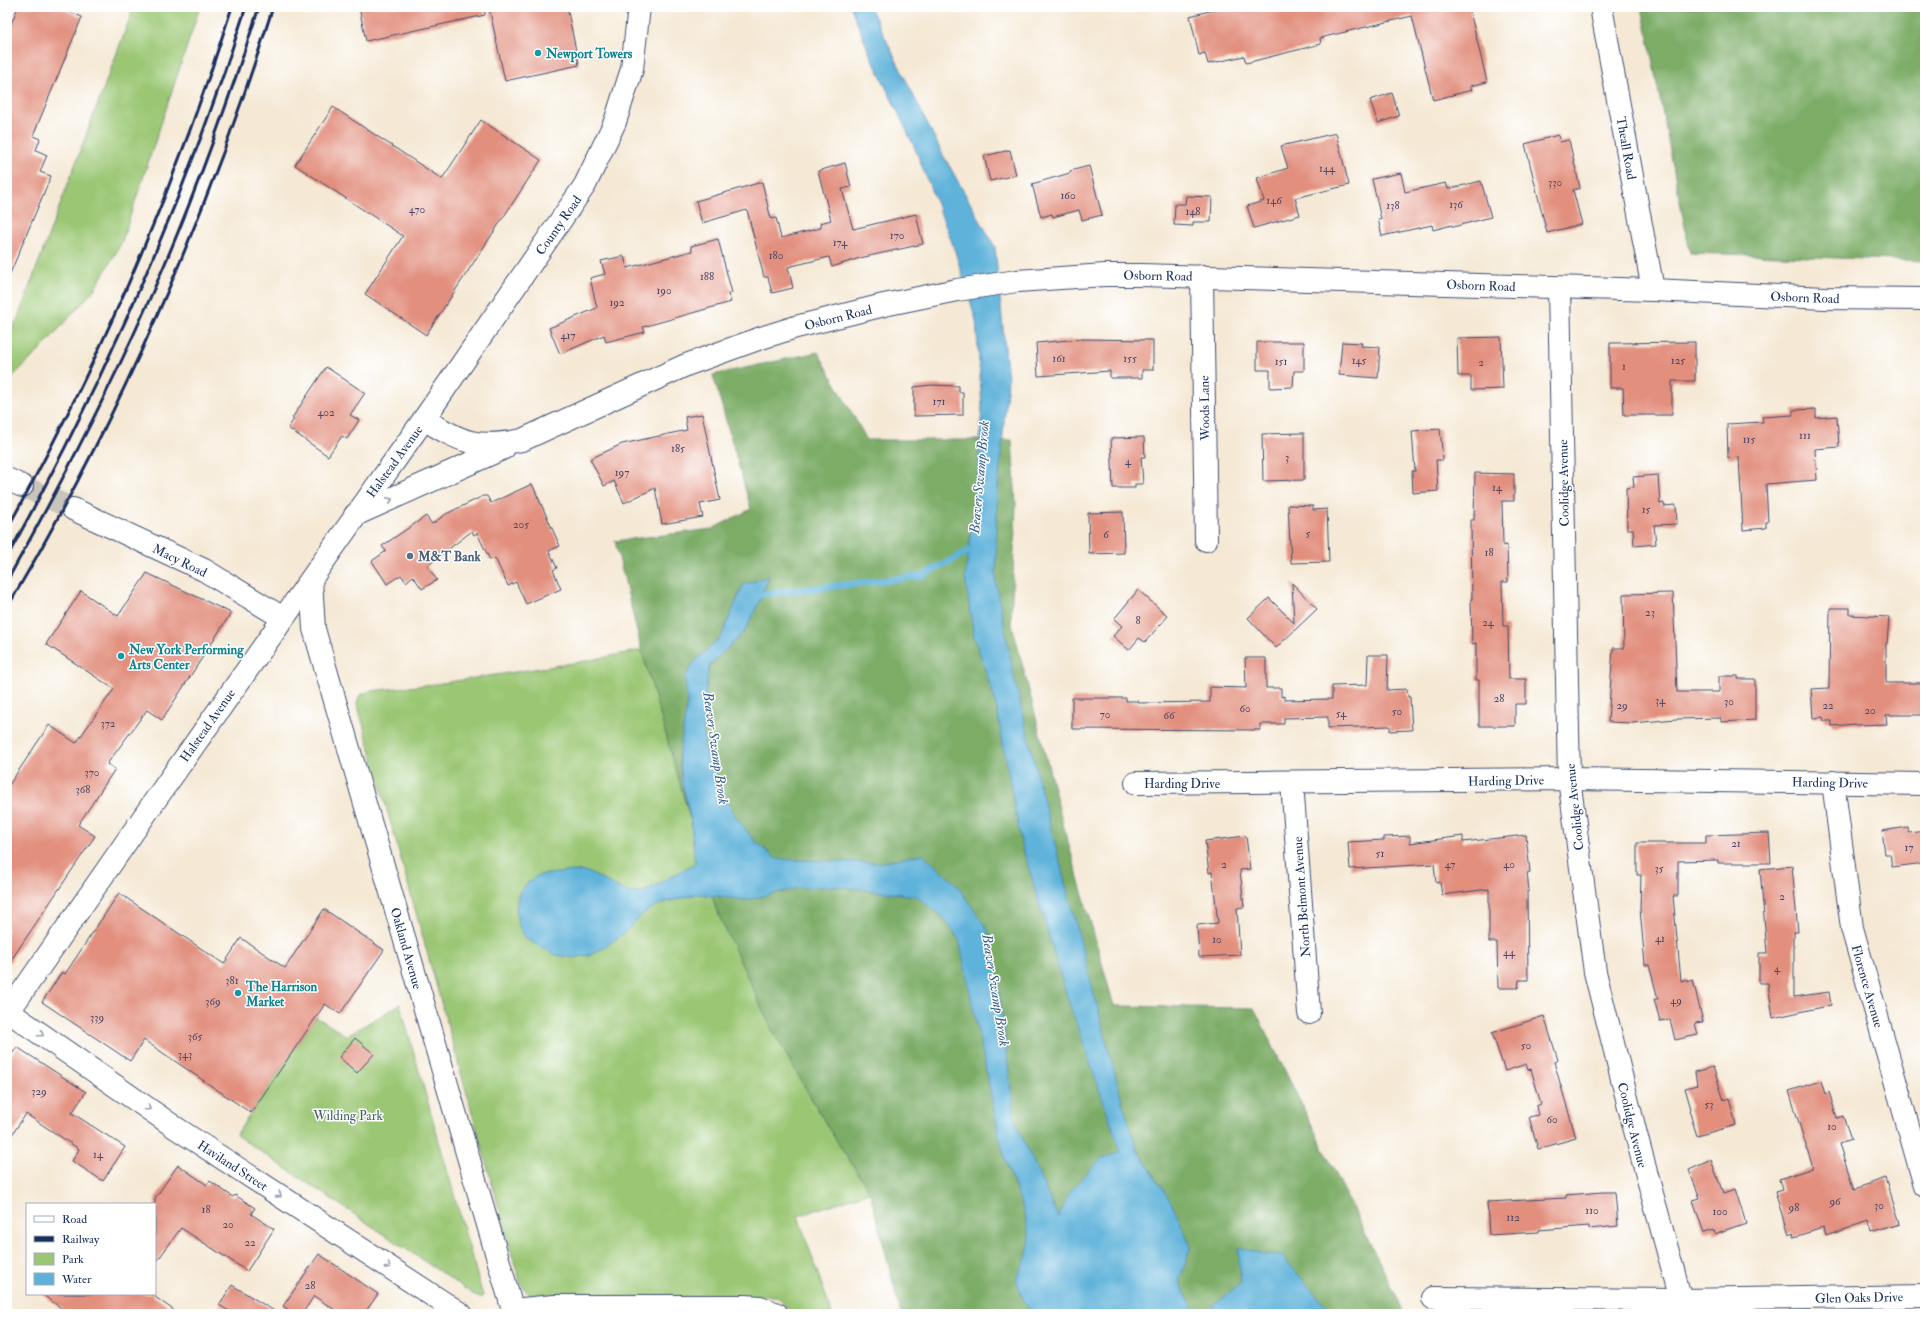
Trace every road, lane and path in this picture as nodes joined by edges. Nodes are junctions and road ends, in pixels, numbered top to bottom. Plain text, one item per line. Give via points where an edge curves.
1 (639, 7) edge
2 (1601, 7) edge
3 (1202, 276) junction
4 (1559, 288) junction
5 (1653, 290) junction
6 (1925, 299) edge
7 (424, 419) junction
8 (522, 440) junction
9 (72, 509) tunnel mouth
10 (354, 516) junction
11 (1206, 540) dead end
12 (311, 580) junction
13 (283, 618) junction
14 (1569, 779) junction
15 (1292, 782) junction
16 (1833, 782) junction
17 (1136, 783) dead end
18 (1925, 784) edge
19 (8, 1013) edge
20 (1310, 1013) dead end
21 (1925, 1186) edge
22 (1925, 1296) edge
23 (1433, 1298) dead end
24 (1683, 1307) edge
25 (513, 1312) edge
26 (461, 1314) edge
27 (777, 1314) edge

1 - 7 street, County Road via 632,69 615,122 585,185
2 - 5 street, Theall Road
3 - 4 street, Osborn Road
3 - 8 street, Osborn Road via 1105,274 1017,281 884,305 761,338 686,366
3 - 11 street, Woods Lane
4 - 5 street, Osborn Road
4 - 14 street, Coolidge Avenue
5 - 6 street, Osborn Road via 1825,298
7 - 8 street, Osborn Road via 449,435 478,445 498,445
7 - 10 street, Halstead Avenue
10 -> 8 street
9 - 13 street, Macy Road via 204,570
10 - 12 street, Halstead Avenue
12 - 13 street, Halstead Avenue
12 - 25 street, Oakland Avenue via 316,636
13 - 19 street, Halstead Avenue
14 - 15 street, Harding Drive
14 - 16 street, Harding Drive
14 - 24 street, Coolidge Avenue via 1595,972
15 - 17 street, Harding Drive
15 - 20 street, North Belmont Avenue
16 - 18 street, Harding Drive
16 - 21 street, Florence Avenue via 1852,928
19 -> 26 street, Haviland Street via 176,1128
22 - 24 street, Glen Oaks Drive
23 - 24 street, Glen Oaks Drive
25 - 27 street via 554,1306 746,1306 760,1307

